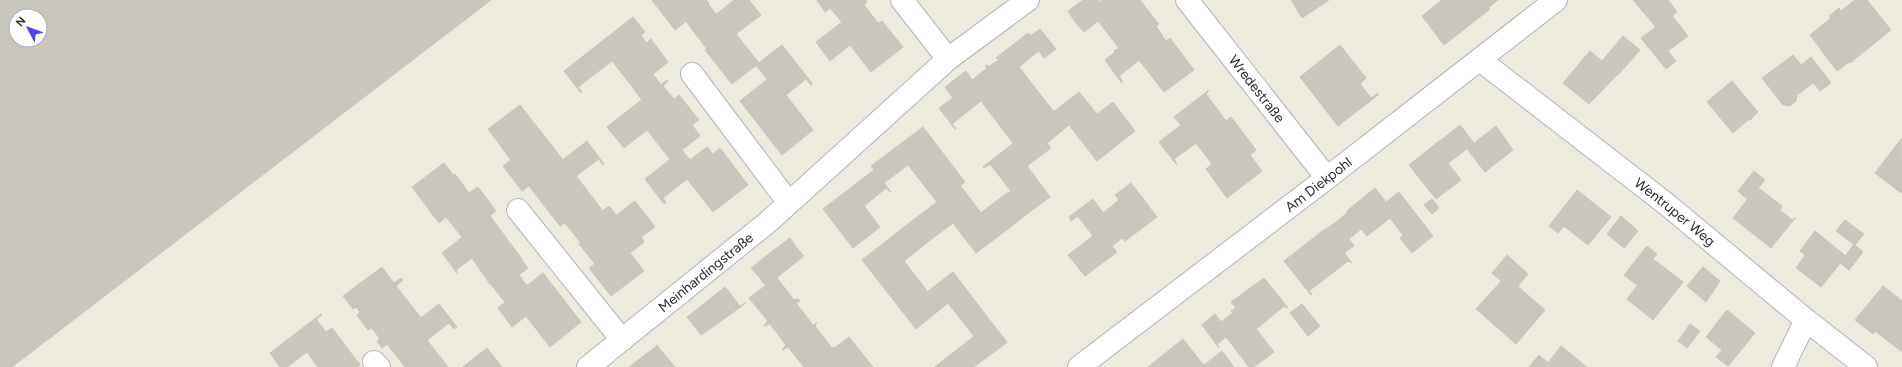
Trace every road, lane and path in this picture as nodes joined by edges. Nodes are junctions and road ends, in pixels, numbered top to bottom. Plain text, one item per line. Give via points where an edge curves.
1 (902, 0) edge
2 (1028, 0) edge
3 (1187, 0) edge
4 (1556, 0) edge
5 (948, 59) junction
6 (1480, 60) junction
7 (692, 74) dead end
8 (1327, 178) junction
9 (788, 203) junction
10 (518, 210) dead end
11 (1806, 320) junction
12 (622, 340) junction
13 (588, 367) edge
14 (1079, 367) edge
15 (1783, 367) edge
16 (1866, 367) edge

1 - 5 street
2 - 5 street, Meinhardingstraße
3 - 8 street, Wredestraße
4 - 6 street, Am Diekpohl
5 - 9 street, Meinhardingstraße
6 - 8 street, Am Diekpohl
6 - 11 street, Wentruper Weg via 1665,203
7 - 9 street
8 - 14 street, Am Diekpohl
9 - 12 street, Meinhardingstraße
10 - 12 street
11 - 15 street
11 - 16 street, Wentruper Weg
12 - 13 street, Meinhardingstraße

